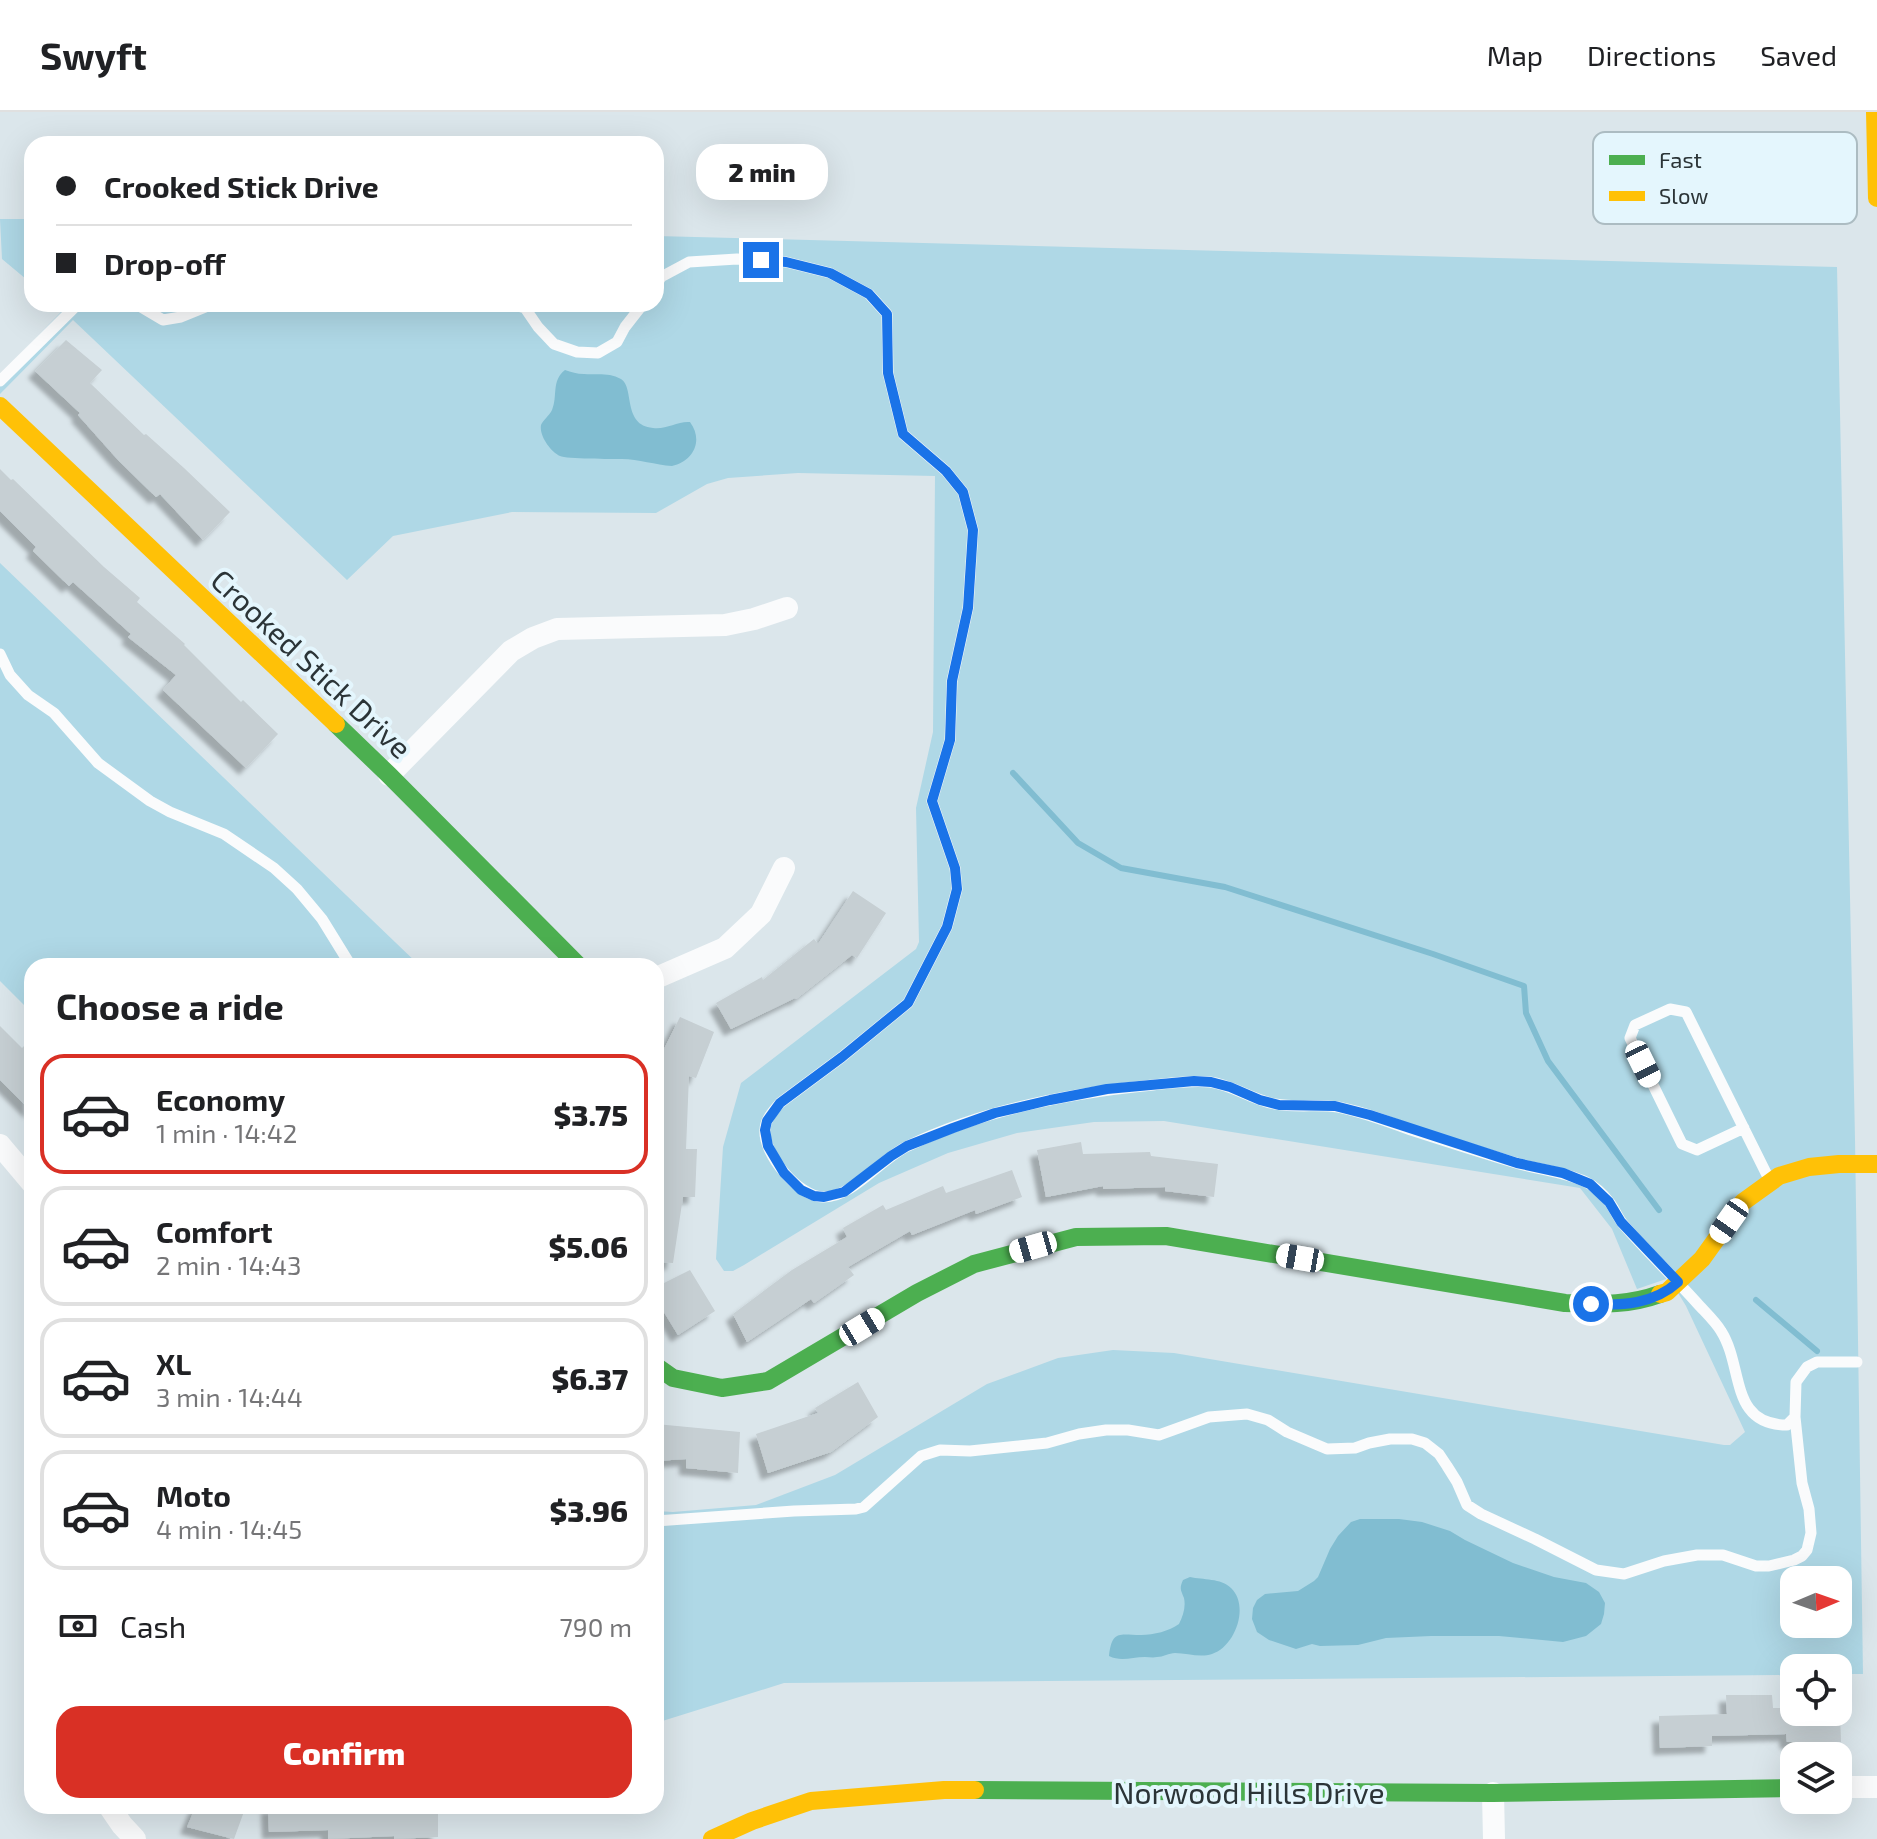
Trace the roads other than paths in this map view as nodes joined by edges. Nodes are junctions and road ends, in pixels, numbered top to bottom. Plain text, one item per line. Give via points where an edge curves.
1 (1875, 112) edge
2 (1877, 198) edge
3 (664, 275) edge
4 (70, 312) edge
5 (150, 312) edge
6 (193, 312) edge
7 (528, 312) edge
8 (637, 312) edge
9 (0, 381) edge
10 (0, 406) edge
11 (787, 608) dead end
12 (0, 654) edge
13 (389, 775) junction
14 (784, 868) dead end
15 (346, 958) edge
16 (571, 958) edge
17 (664, 975) edge
18 (1744, 1128) junction
19 (0, 1145) edge
20 (1877, 1164) edge
21 (24, 1174) edge
22 (1770, 1182) junction
23 (1678, 1282) junction
24 (1857, 1362) dead end
25 (664, 1372) edge
26 (1795, 1417) junction
27 (664, 1520) edge
28 (1852, 1787) edge
29 (1877, 1787) edge
30 (1780, 1788) edge
31 (1493, 1793) junction
32 (114, 1814) edge
33 (135, 1839) edge
34 (712, 1839) edge
35 (1494, 1839) edge

1 - 2 street
3 - 23 lane via 689,262 786,262 830,273 869,294 887,314 888,373 903,434 963,492 973,530 968,608 952,681 950,740 932,801 955,868 954,902 908,1003 780,1103 767,1121 768,1146 801,1190 824,1197 844,1192 907,1146 995,1113 1107,1089 1211,1082 1279,1105 1335,1106 1370,1115 1590,1184
4 - 9 lane
5 - 6 lane via 163,320
7 - 8 lane via 554,344 598,353 617,342
10 - 13 street, Crooked Stick Drive
11 - 13 street via 725,625 557,629 533,638 511,651
12 - 15 lane via 10,675 54,713 98,763 150,801 224,834 274,868 322,919
13 - 16 street, Crooked Stick Drive
14 - 17 street via 761,914 725,948
18 - 18 lane via 1686,1012 1670,1009 1635,1025 1630,1038 1682,1144 1697,1150
18 - 22 lane
19 - 21 street
20 - 22 street via 1809,1167
22 - 23 street via 1743,1202 1702,1259
23 - 25 street via 1645,1300 1565,1303 1166,1236 1076,1237 974,1264 768,1381 722,1388
23 - 26 lane via 1722,1332 1753,1414 1775,1425 1787,1425
24 - 26 lane via 1807,1367 1796,1382
26 - 27 lane via 1811,1533 1802,1556 1769,1566 1697,1555 1624,1574 1596,1570 1467,1505 1439,1454 1425,1443 1390,1439 1327,1449 1247,1414 1209,1417 1159,1435 1106,1430 1047,1443 940,1450 921,1456 856,1509
28 - 29 street
30 - 31 street, Norwood Hills Drive
31 - 34 street, Norwood Hills Drive via 944,1790 811,1801
31 - 35 street
32 - 33 street

